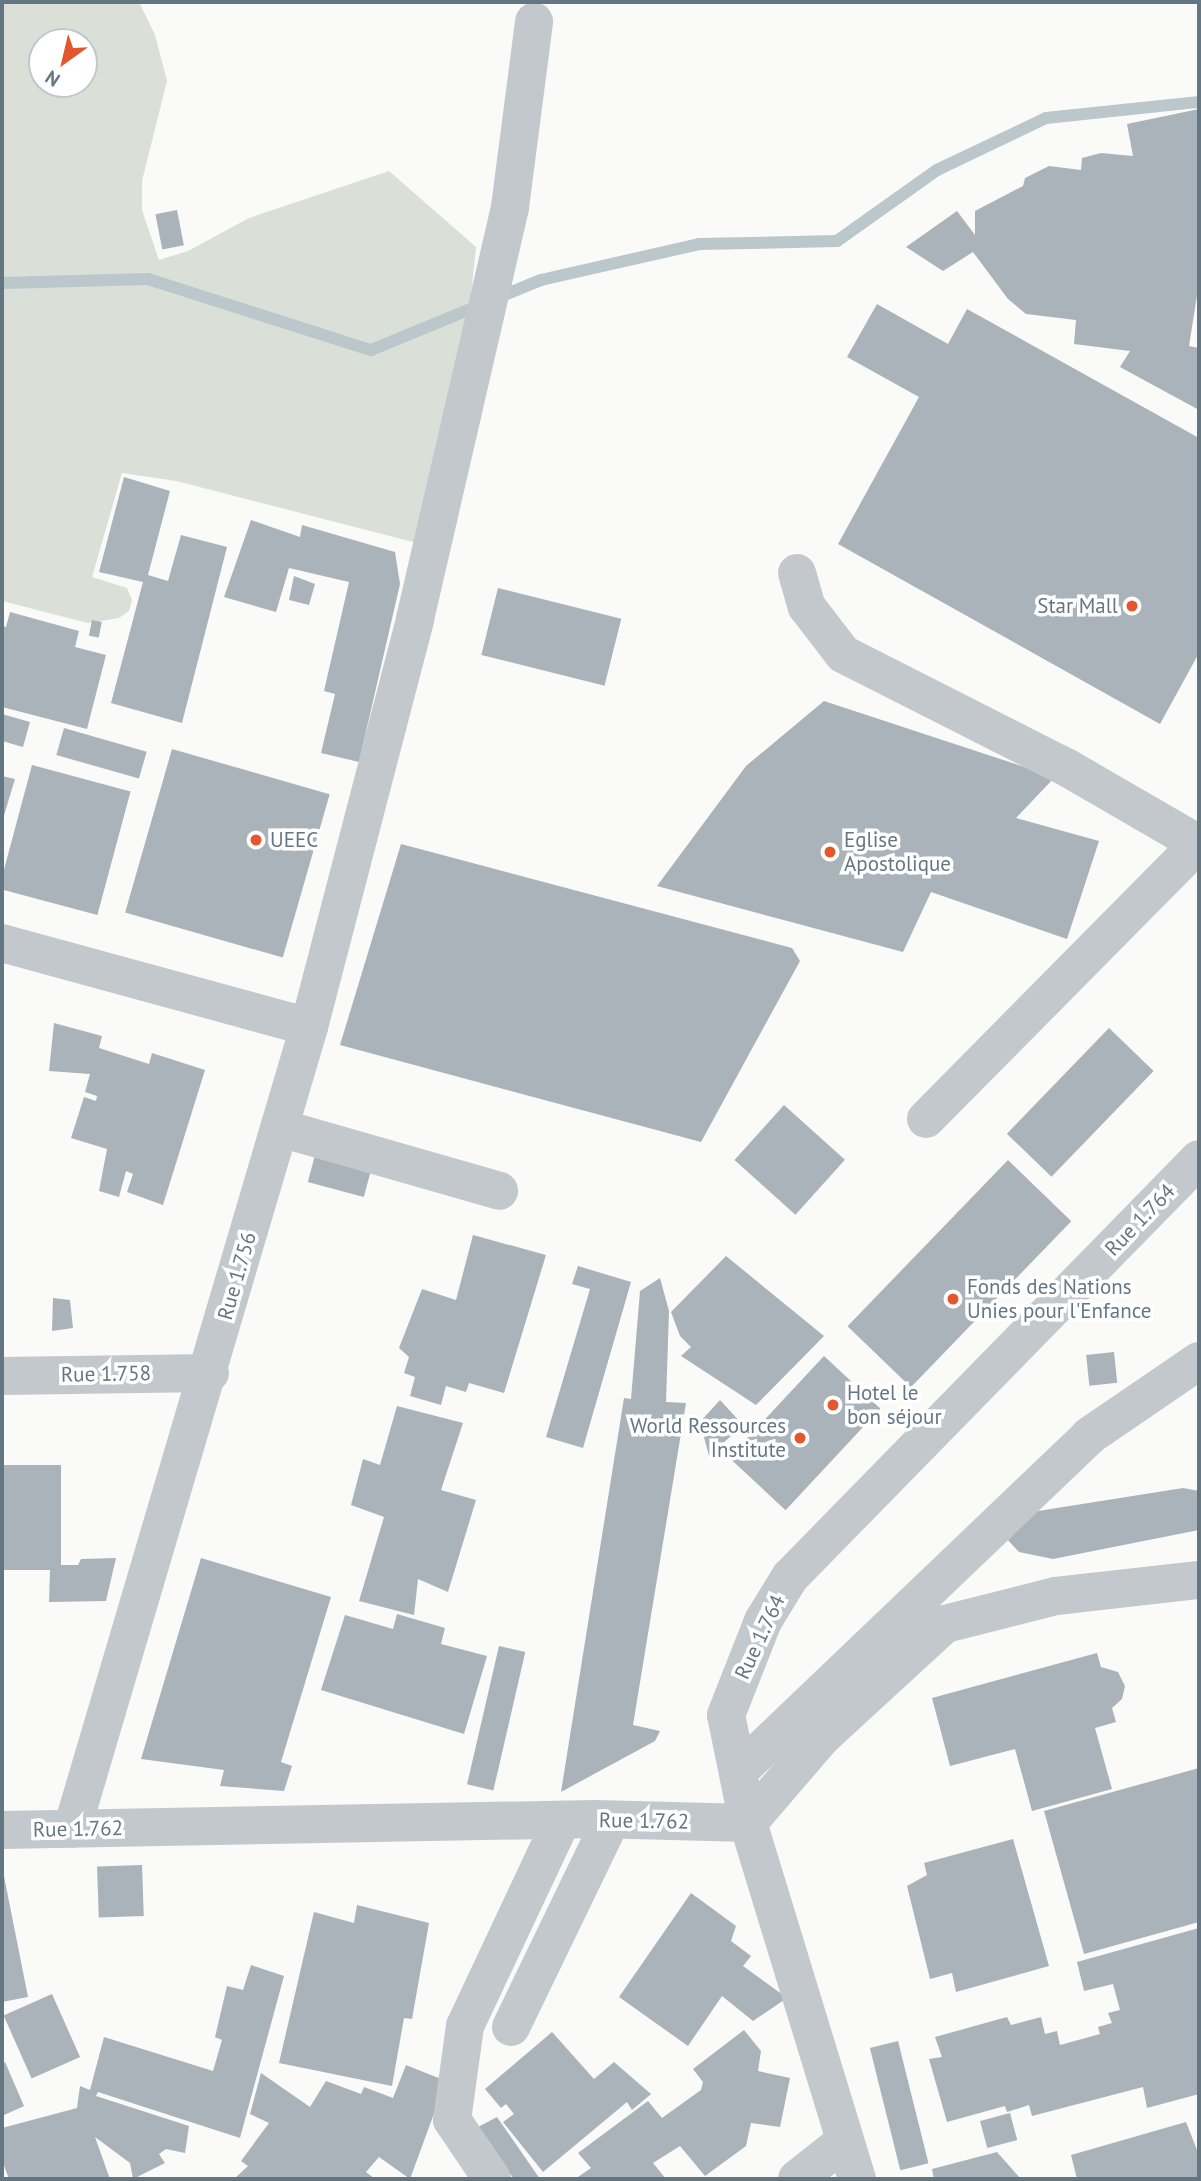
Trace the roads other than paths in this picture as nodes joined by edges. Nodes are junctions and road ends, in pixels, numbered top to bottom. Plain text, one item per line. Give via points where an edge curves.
1 (534, 22) dead end
2 (797, 573) dead end
3 (1199, 844) edge
4 (2, 943) edge
5 (309, 1027) junction
6 (926, 1119) dead end
7 (279, 1128) junction
8 (1199, 1159) edge
9 (499, 1191) dead end
10 (1199, 1361) edge
11 (210, 1373) junction
12 (2, 1376) edge
13 (1199, 1580) edge
14 (739, 1771) junction
15 (562, 1820) junction
16 (611, 1820) junction
17 (748, 1823) junction
18 (2, 1829) edge
19 (72, 1829) junction
20 (511, 2027) dead end
21 (845, 2141) junction
22 (492, 2179) edge
23 (797, 2179) edge
24 (857, 2179) edge

1 - 5 street, Rue 1.756 via 510,207 415,619
2 - 3 street via 807,607 843,654 1066,767
3 - 6 street
4 - 5 street
5 - 7 street, Rue 1.756
7 - 9 street
7 - 11 street, Rue 1.756
8 - 14 street, Rue 1.764 via 782,1588 763,1621 726,1715
10 - 14 street via 1089,1436
11 - 12 street, Rue 1.758
11 - 19 street, Rue 1.756
13 - 17 street via 1056,1596 945,1624 822,1738
14 - 17 street, Rue 1.764
15 - 16 street, Rue 1.762
15 - 19 street, Rue 1.762
15 - 22 street via 465,2026 452,2119
16 - 17 street, Rue 1.762
16 - 20 street
17 - 21 street, Rue 1.764
18 - 19 street, Rue 1.762
21 - 23 street
21 - 24 street, Rue 1.764

